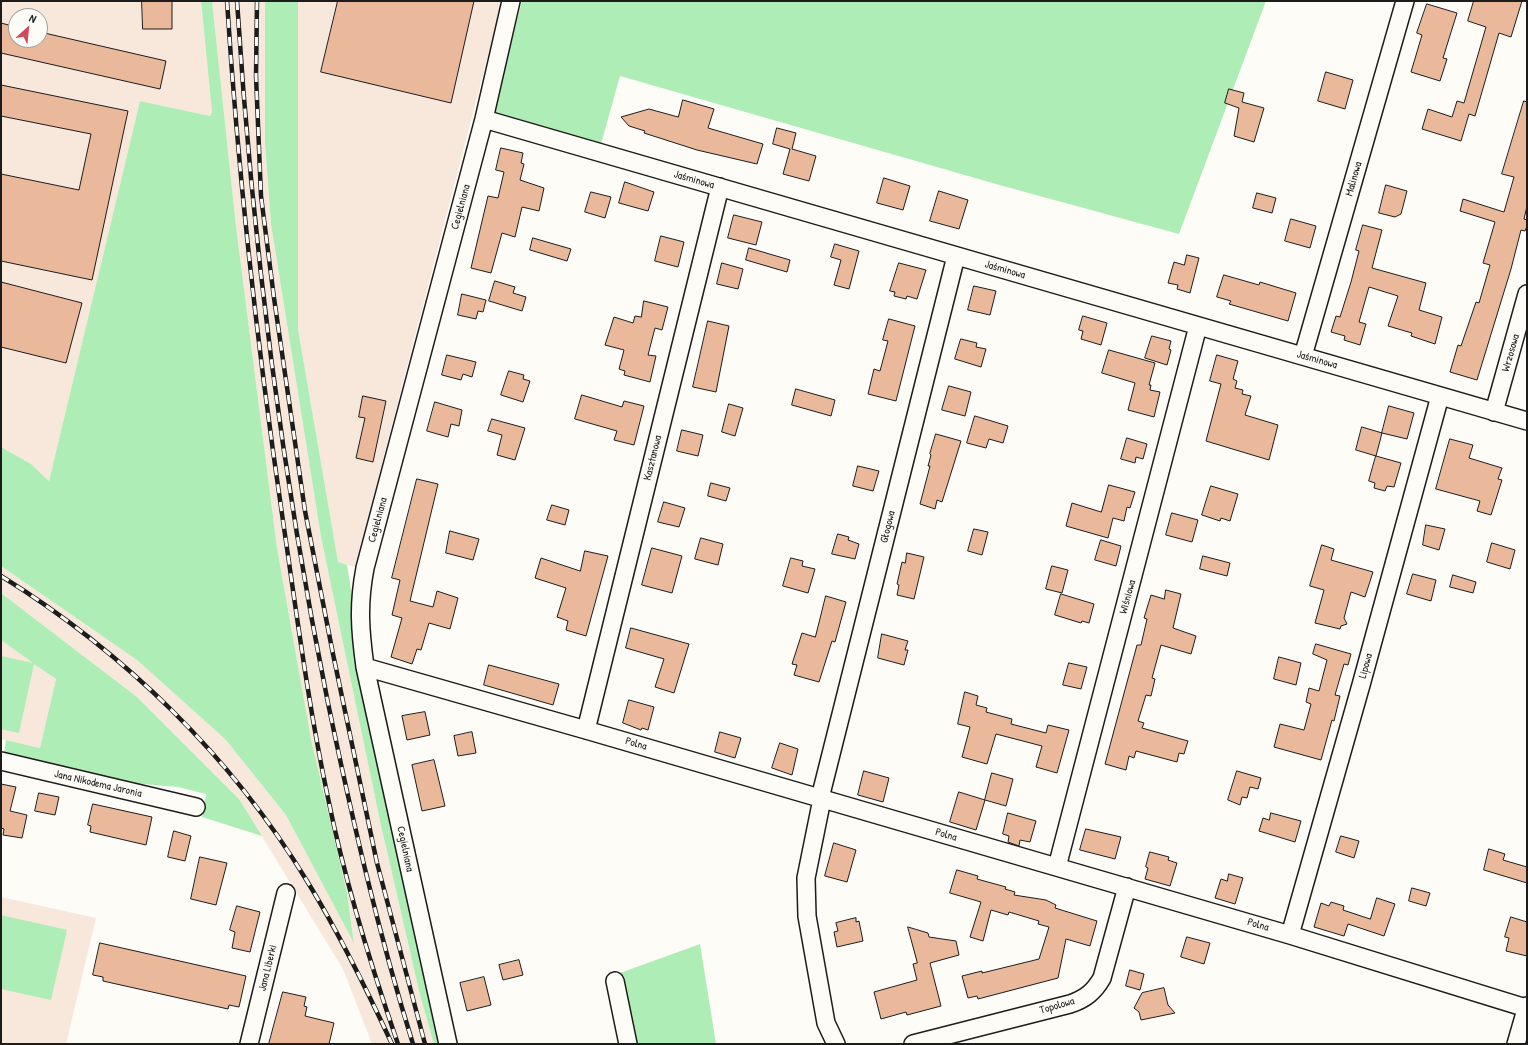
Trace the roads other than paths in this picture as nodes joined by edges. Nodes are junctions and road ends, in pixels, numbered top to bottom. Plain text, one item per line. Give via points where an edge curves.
1 (511, 1) edge
2 (1405, 1) edge
3 (484, 119) junction
4 (720, 187) junction
5 (956, 256) junction
6 (1527, 294) edge
7 (1198, 326) junction
8 (1304, 356) junction
9 (1440, 396) junction
10 (1494, 412) junction
11 (1527, 421) edge
12 (365, 667) junction
13 (586, 730) junction
14 (1, 761) edge
15 (821, 798) junction
16 (196, 807) dead end
17 (1057, 867) junction
18 (1127, 888) junction
19 (286, 893) dead end
20 (1290, 935) junction
21 (615, 981) dead end
22 (1527, 1007) edge
23 (249, 1044) edge
24 (448, 1044) edge
25 (628, 1044) edge
26 (836, 1044) edge
27 (913, 1044) edge
28 (1516, 1044) edge

1 - 3 street, Cegielniana
2 - 8 street, Malinowa
3 - 4 street, Jaśminowa
3 - 12 street, Cegielniana via 365,568 359,624
4 - 5 street, Jaśminowa
4 - 13 street, Kasztanowa
5 - 7 street, Jaśminowa
5 - 15 street, Głogowa
6 - 10 street, Wrzosowa
7 - 8 street, Jaśminowa
7 - 17 street, Wiśniowa
8 - 9 street, Jaśminowa
9 - 10 street, Jaśminowa
9 - 20 street, Lipowa
10 - 11 street, Jaśminowa
12 - 13 street, Polna
12 - 24 street, Cegielniana
13 - 15 street, Polna
14 - 16 street, Jana Nikodema Jaronia
15 - 17 street, Polna
15 - 26 street via 806,878 807,916 826,1023
17 - 18 street, Polna
18 - 20 street, Polna
18 - 27 street, Topolowa via 1102,978 1088,996 1070,1004
19 - 23 street, Jana Liberki
20 - 22 street, Polna
21 - 25 street
22 - 28 street

